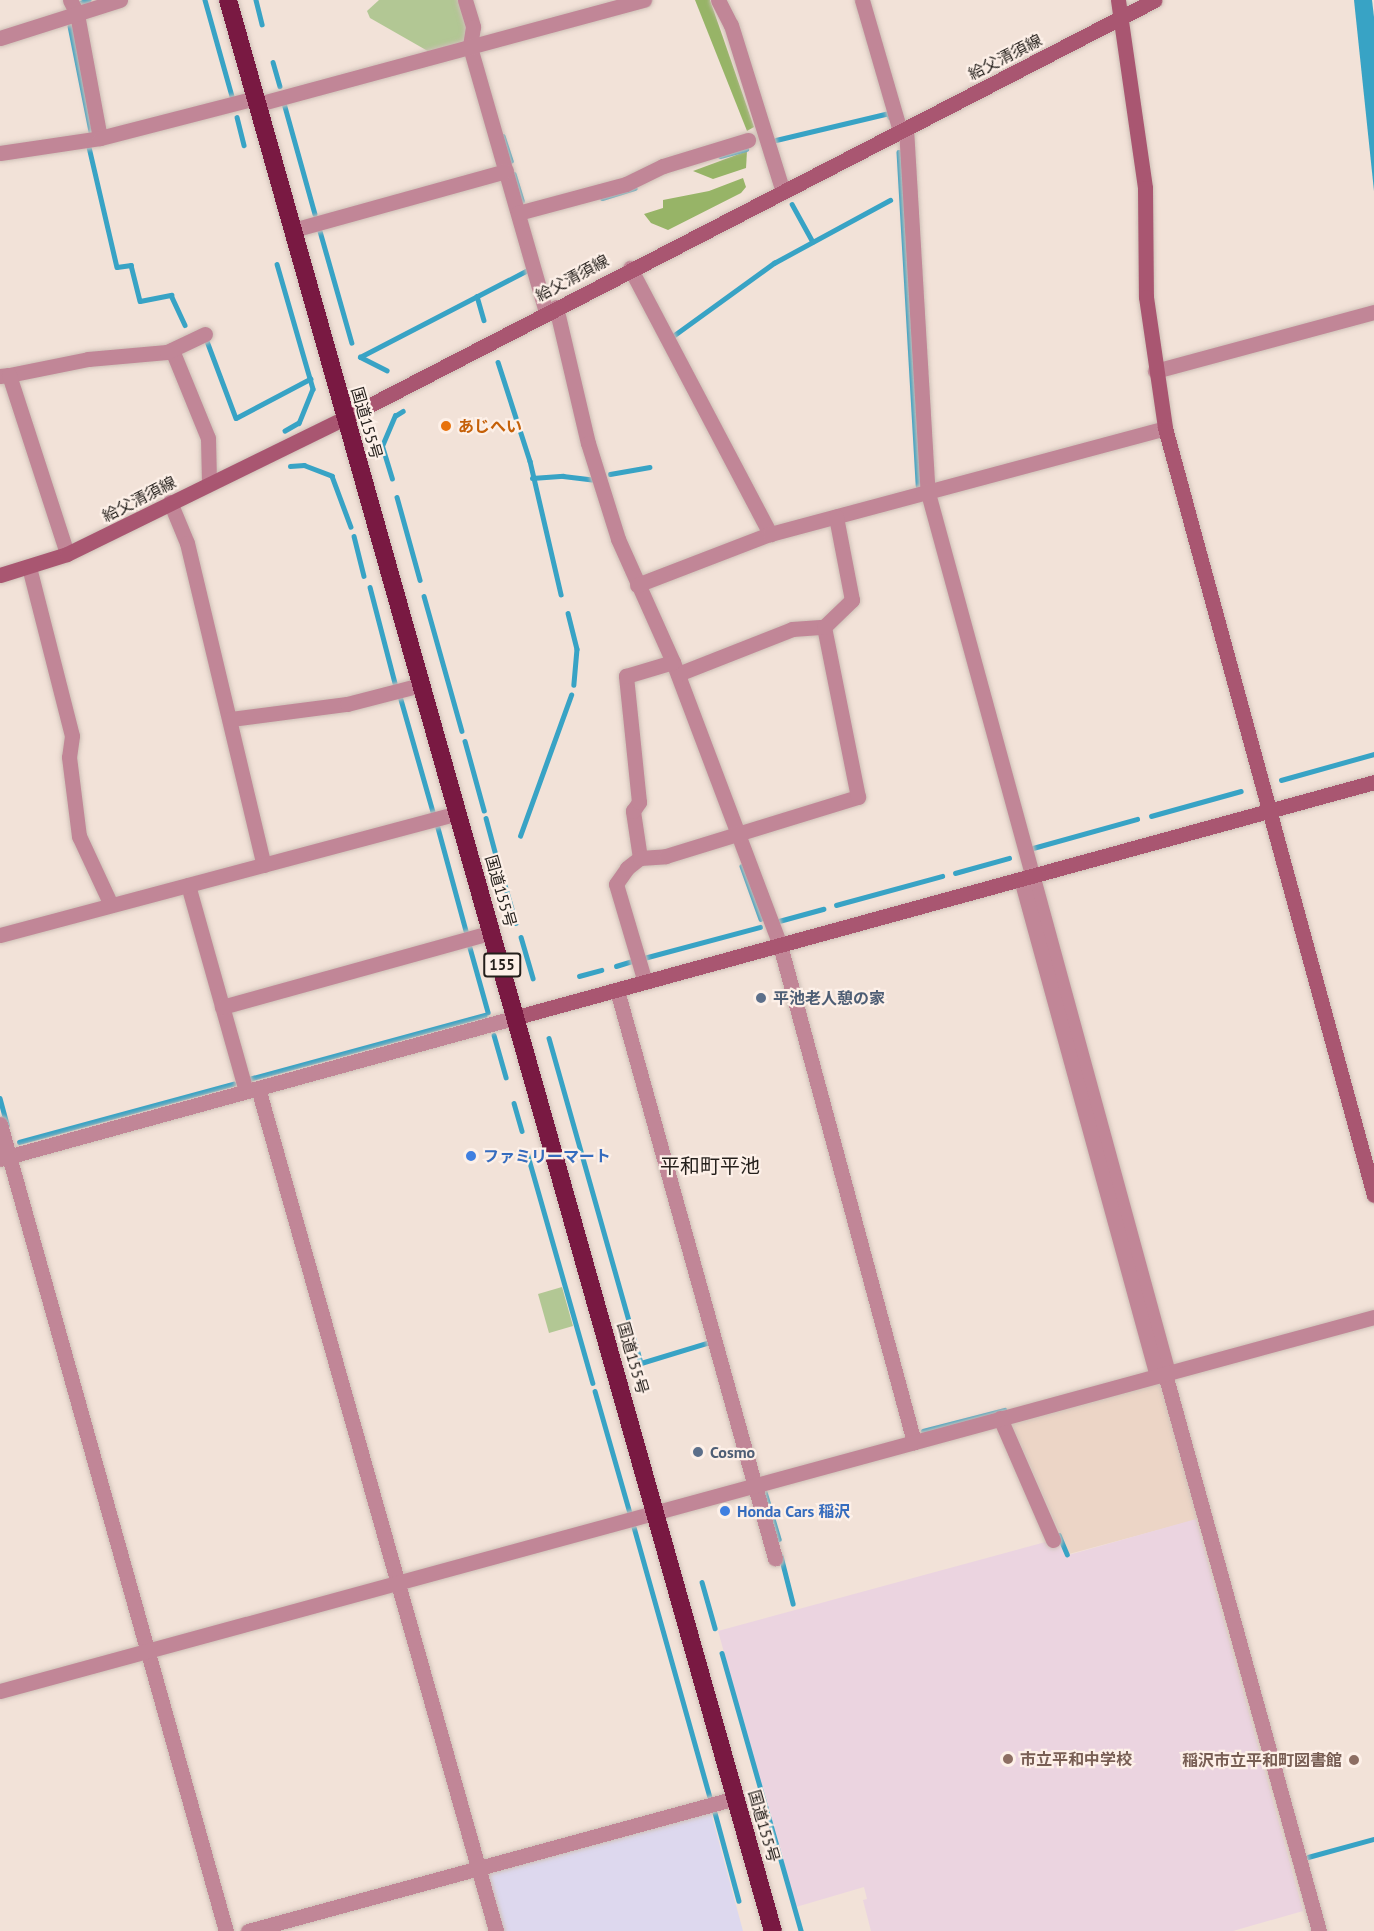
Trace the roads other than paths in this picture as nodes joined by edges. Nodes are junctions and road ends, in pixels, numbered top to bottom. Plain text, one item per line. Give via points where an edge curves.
1 (120, 0) edge
2 (228, 0) edge
3 (465, 0) edge
4 (644, 0) edge
5 (718, 0) edge
6 (862, 0) edge
7 (1118, 0) edge
8 (1155, 0) edge
9 (73, 7) edge
10 (1122, 16) junction
11 (0, 38) edge
12 (470, 46) junction
13 (257, 101) junction
14 (903, 130) junction
15 (100, 138) junction
16 (748, 140) dead end
17 (0, 153) edge
18 (506, 171) junction
19 (783, 192) junction
20 (518, 213) junction
21 (292, 230) junction
22 (630, 268) junction
23 (551, 310) junction
24 (1374, 312) edge
25 (205, 334) dead end
26 (172, 350) junction
27 (1155, 371) junction
28 (4, 376) edge
29 (345, 418) junction
30 (1165, 428) junction
31 (209, 483) junction
32 (927, 493) junction
33 (170, 502) junction
34 (836, 517) junction
35 (770, 534) junction
36 (67, 554) junction
37 (29, 567) junction
38 (0, 575) edge
39 (637, 585) junction
40 (824, 627) junction
41 (675, 668) junction
42 (421, 685) junction
43 (231, 719) junction
44 (1374, 783) edge
45 (1269, 811) junction
46 (458, 813) junction
47 (737, 831) junction
48 (640, 858) junction
49 (264, 865) junction
50 (1026, 878) junction
51 (188, 885) junction
52 (111, 905) junction
53 (492, 932) junction
54 (0, 935) edge
55 (780, 945) junction
56 (645, 982) junction
57 (616, 990) junction
58 (222, 1007) junction
59 (517, 1017) junction
60 (252, 1090) junction
61 (0, 1124) edge
62 (4, 1157) edge
63 (1374, 1195) edge
64 (1374, 1317) edge
65 (1163, 1374) junction
66 (1000, 1418) junction
67 (914, 1442) junction
68 (755, 1485) junction
69 (656, 1512) junction
70 (1053, 1540) dead end
71 (775, 1558) dead end
72 (398, 1583) junction
73 (147, 1651) junction
74 (0, 1691) edge
75 (736, 1798) junction
76 (478, 1868) junction
77 (226, 1931) edge
78 (248, 1931) edge
79 (496, 1931) edge
80 (773, 1931) edge
81 (1319, 1931) edge

1 - 9 street
2 - 13 highway, 国道155号 / 155
3 - 12 street via 473,27
4 - 12 street
5 - 19 street via 731,25
6 - 14 street
7 - 10 street
8 - 10 street, 給父清須線
9 - 11 street
9 - 15 street
10 - 14 street, 給父清須線
10 - 27 street via 1145,188 1146,297
12 - 13 street
12 - 18 street
13 - 15 street
13 - 21 highway, 国道155号 / 155
14 - 19 street, 給父清須線
14 - 32 street
15 - 17 street
16 - 20 street via 663,166 626,184
18 - 20 street
18 - 21 street
19 - 22 street, 給父清須線
20 - 23 street
21 - 29 highway, 国道155号 / 155
22 - 23 street, 給父清須線
22 - 35 street
23 - 29 street, 給父清須線
23 - 39 street via 588,443
24 - 27 street
25 - 26 street
26 - 28 street via 88,359
26 - 31 street via 208,438
27 - 30 street
28 - 36 street
29 - 31 street, 給父清須線
29 - 42 highway, 国道155号 / 155
30 - 32 street
30 - 45 street
31 - 33 street, 給父清須線
32 - 34 street
32 - 50 street
33 - 36 street, 給父清須線
33 - 43 street via 187,543
34 - 35 street
34 - 40 street via 852,600
35 - 39 street
36 - 37 street, 給父清須線
37 - 38 street, 給父清須線
37 - 52 street via 72,736 69,757 79,836
39 - 41 street
40 - 41 street via 792,628
40 - 47 street via 858,797
41 - 47 street
41 - 48 street via 626,676 639,802 633,812
42 - 43 street via 347,704
42 - 46 highway, 国道155号 / 155
43 - 49 street
44 - 45 street
45 - 50 street
45 - 63 street
46 - 49 street
46 - 53 highway, 国道155号 / 155
47 - 48 street via 666,856
47 - 55 street
48 - 56 street via 616,884
49 - 51 street
50 - 55 street
50 - 65 street
51 - 52 street
51 - 58 street
52 - 54 street
53 - 58 street
53 - 59 highway, 国道155号 / 155
55 - 56 street
55 - 67 street
56 - 57 street
57 - 59 street
57 - 68 street
58 - 60 street
59 - 60 street
59 - 69 highway, 国道155号 / 155
60 - 62 street
60 - 72 street
61 - 62 street
62 - 73 street
64 - 65 street
65 - 66 street
65 - 81 street
66 - 67 street
66 - 70 street
67 - 68 street
68 - 69 street
68 - 71 street
69 - 72 street
69 - 75 highway, 国道155号 / 155
72 - 73 street
72 - 76 street
73 - 74 street
73 - 77 street
75 - 76 street
75 - 80 highway, 国道155号 / 155
76 - 78 street
76 - 79 street

